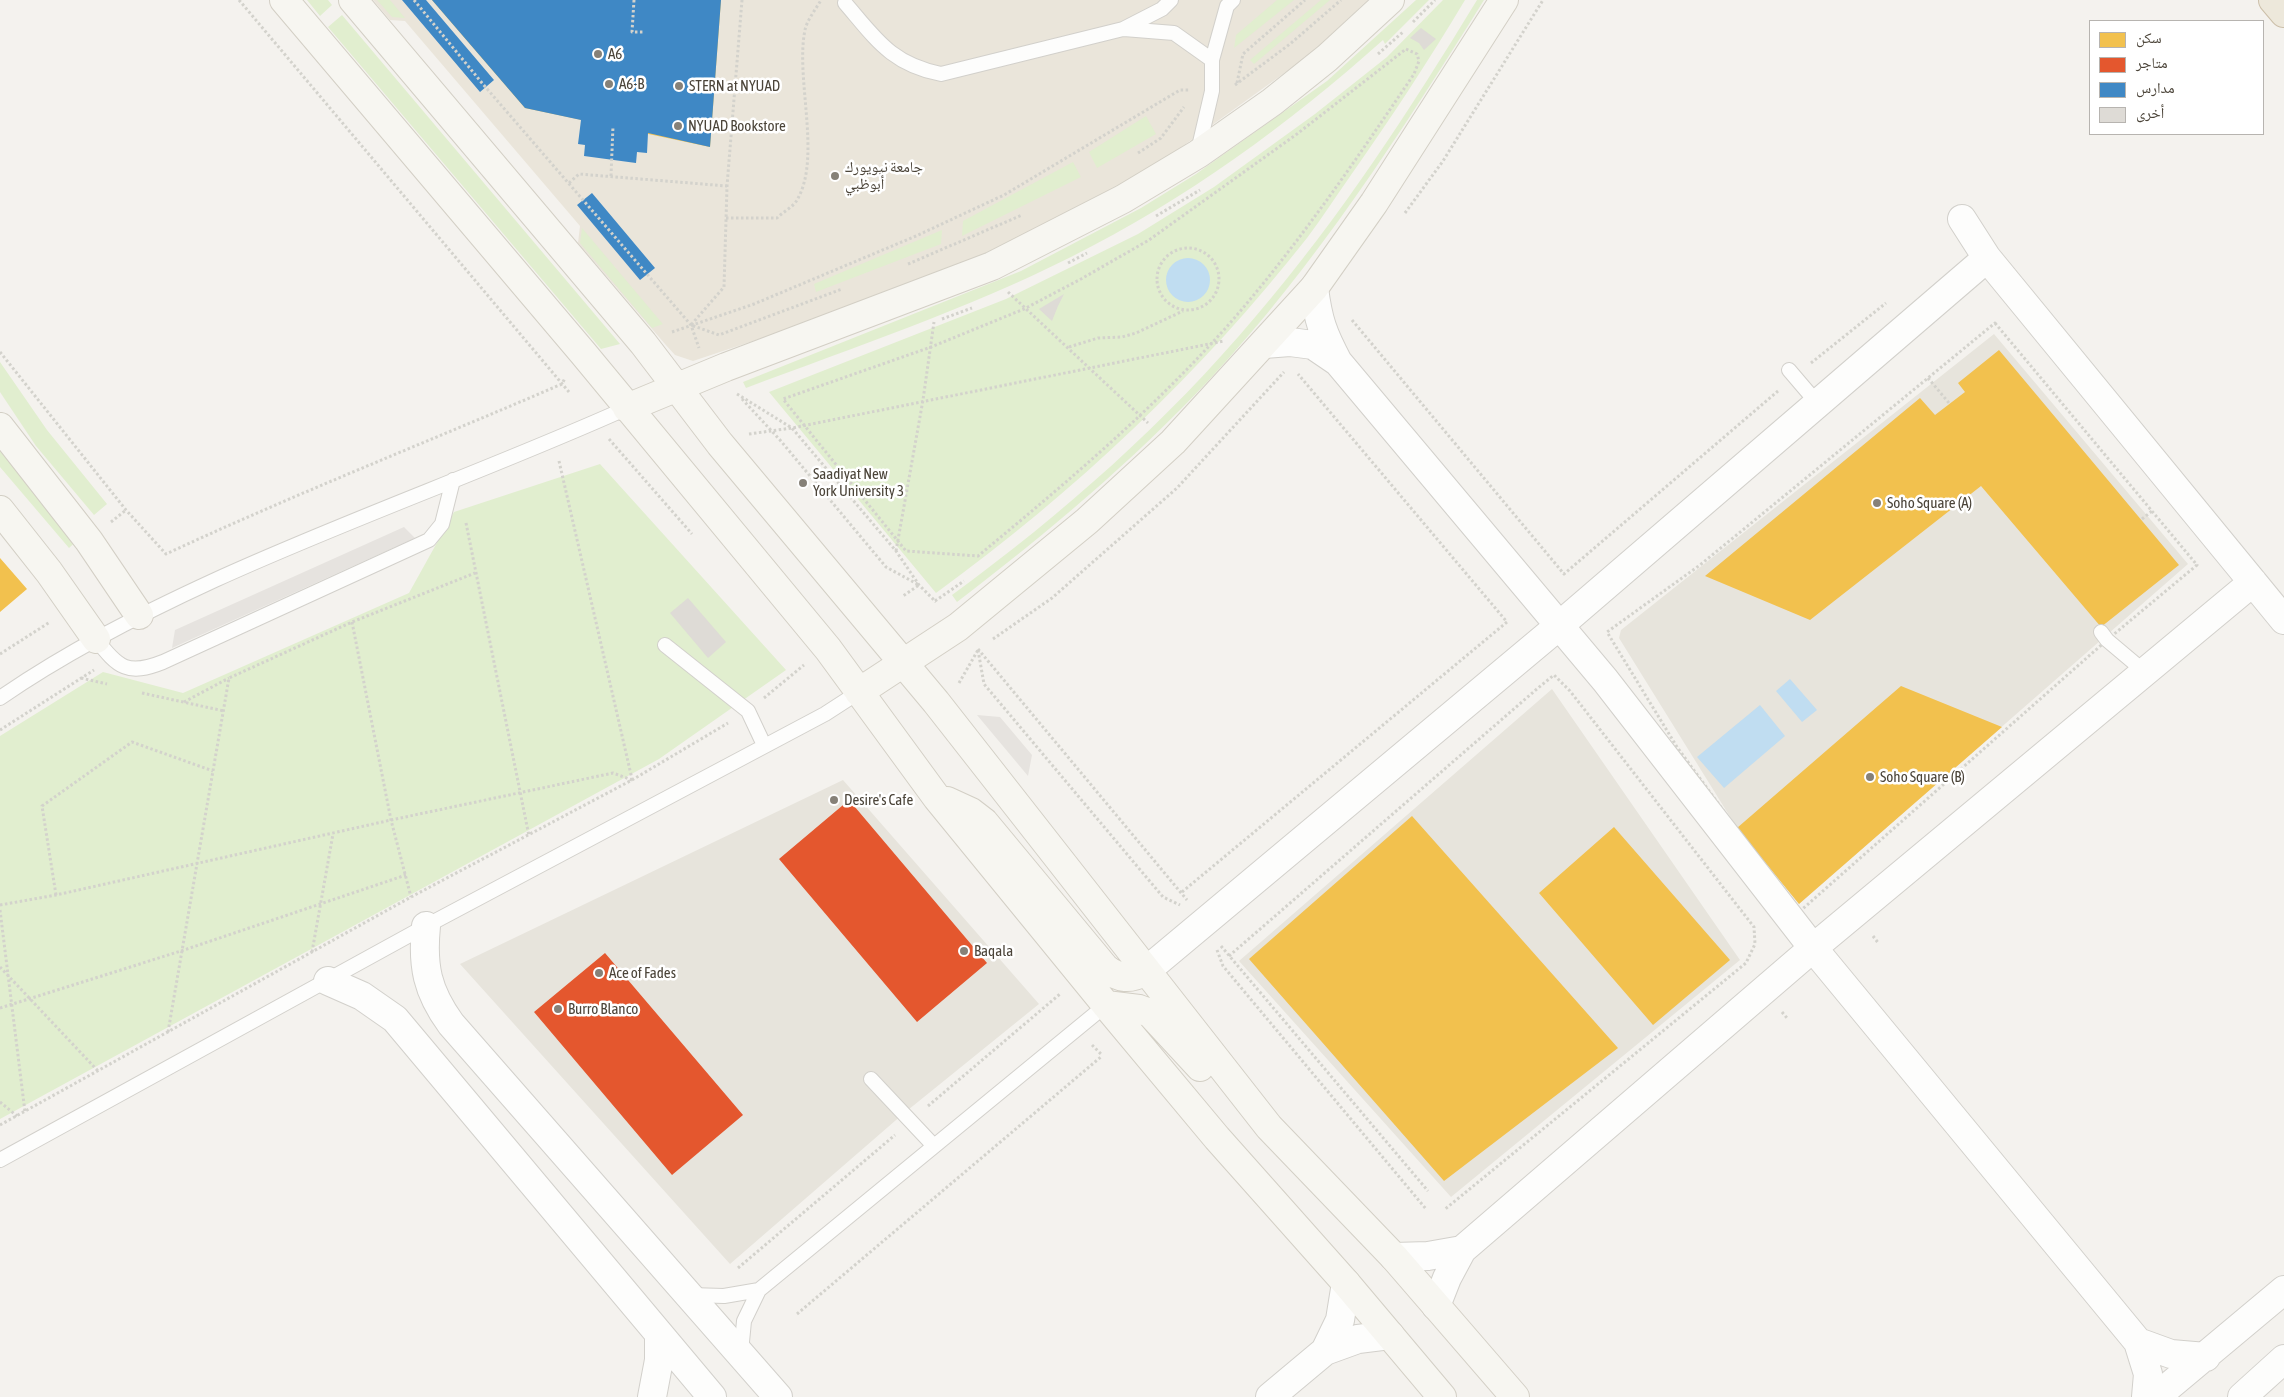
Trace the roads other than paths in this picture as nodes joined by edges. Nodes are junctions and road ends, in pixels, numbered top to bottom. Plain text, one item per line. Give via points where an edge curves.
1 (284, 0) edge
2 (353, 0) edge
3 (1171, 0) edge
4 (1390, 0) edge
5 (1504, 0) edge
6 (2273, 0) edge
7 (1228, 2) edge
8 (845, 3) dead end
9 (2284, 13) edge
10 (1124, 29) junction
11 (1212, 60) junction
12 (1198, 154) junction
13 (1962, 219) dead end
14 (1987, 258) junction
15 (1314, 288) junction
16 (1264, 344) junction
17 (1338, 362) junction
18 (1792, 374) road end
19 (677, 388) junction
20 (1818, 404) junction
21 (627, 408) junction
22 (0, 427) edge
23 (453, 480) junction
24 (0, 510) edge
25 (2253, 582) junction
26 (139, 615) junction
27 (2284, 620) edge
28 (1560, 625) junction
29 (2104, 636) road end
30 (96, 639) junction
31 (664, 645) dead end
32 (903, 663) junction
33 (2145, 672) junction
34 (859, 692) junction
35 (0, 698) edge
36 (764, 745) junction
37 (937, 798) junction
38 (426, 926) junction
39 (1813, 948) junction
40 (1146, 971) junction
41 (328, 981) junction
42 (1106, 1005) junction
43 (871, 1079) dead end
44 (1269, 1127) junction
45 (934, 1146) junction
46 (0, 1160) edge
47 (1462, 1250) junction
48 (1394, 1257) junction
49 (1346, 1283) junction
50 (759, 1290) junction
51 (2284, 1290) edge
52 (688, 1294) junction
53 (1436, 1306) junction
54 (659, 1335) junction
55 (1390, 1336) junction
56 (2138, 1342) junction
57 (1325, 1351) junction
58 (741, 1355) junction
59 (2206, 1357) junction
60 (2284, 1359) edge
61 (652, 1397) edge
62 (706, 1397) edge
63 (712, 1397) edge
64 (778, 1397) edge
65 (1270, 1397) edge
66 (1442, 1397) edge
67 (1515, 1397) edge
68 (2146, 1397) edge
69 (2156, 1397) edge
70 (2242, 1397) edge

1 - 21 street
2 - 19 street via 643,343
3 - 10 lane
4 - 12 street via 1327,58
5 - 15 street via 1374,203
6 - 9 highway
7 - 11 lane
8 - 10 lane via 882,46 903,62 920,70 941,74
10 - 11 lane via 1174,33
11 - 12 lane via 1212,91
12 - 19 street via 1123,200 992,266
13 - 14 street
14 - 20 street
14 - 25 street
15 - 16 street
15 - 17 street via 1317,316 1324,338
16 - 17 street via 1290,342 1313,345
16 - 32 street via 1173,442 1087,521 958,627
17 - 28 street
18 - 20 lane
19 - 21 street
19 - 32 street
20 - 28 street
21 - 23 lane
21 - 34 street via 828,649
22 - 26 street via 88,541
23 - 26 lane via 348,522
23 - 30 lane via 442,524 429,540 163,662 132,670 111,659
24 - 30 street
25 - 27 street
25 - 33 street
26 - 30 lane
28 - 39 street
28 - 40 street
29 - 33 lane
30 - 35 lane
31 - 36 lane via 748,711
32 - 34 street
32 - 40 street
33 - 39 street
34 - 36 lane via 825,714
34 - 37 street
36 - 38 lane
37 - 40 street via 964,808 984,822 1114,976 1126,979
37 - 42 street
38 - 41 lane
38 - 52 street via 426,972 432,993 451,1024
39 - 47 street
39 - 56 street
40 - 44 street
41 - 46 lane
41 - 54 street via 362,996 395,1019
42 - 44 street via 1139,1008 1150,1013 1233,1101
42 - 45 lane
42 - 49 street via 1217,1138
43 - 45 lane
44 - 48 street
45 - 50 lane
47 - 48 street
47 - 53 street
48 - 53 street
49 - 55 street
49 - 57 street via 1340,1320
50 - 52 lane via 724,1296
50 - 58 lane via 744,1321
51 - 59 street
52 - 58 street
53 - 67 street
54 - 61 street via 659,1360
54 - 63 street
55 - 57 street via 1358,1339
55 - 66 street
56 - 59 street via 2171,1354
56 - 68 street via 2148,1374
57 - 65 street
58 - 64 street
59 - 69 street
60 - 70 street
62 - 63 street

